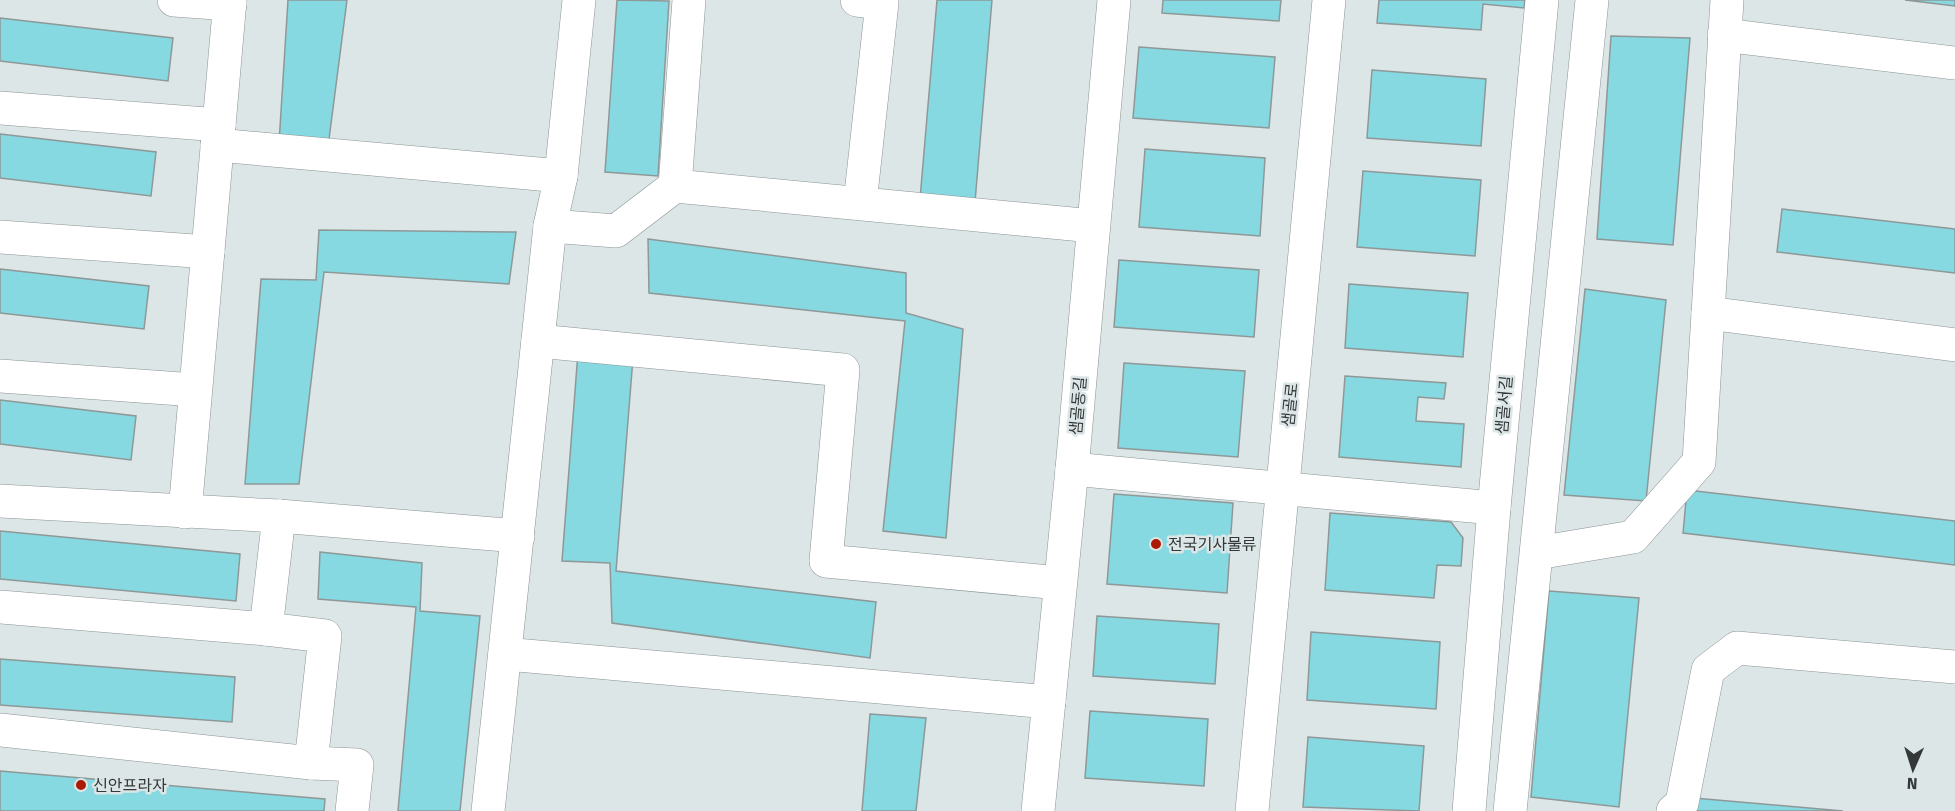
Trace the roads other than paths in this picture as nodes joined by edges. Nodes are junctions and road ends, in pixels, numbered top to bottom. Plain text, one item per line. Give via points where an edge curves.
1 (174, 0) edge
2 (579, 0) edge
3 (689, 0) edge
4 (857, 0) edge
5 (1113, 0) edge
6 (1329, 0) edge
7 (1542, 0) edge
8 (1592, 0) edge
9 (1726, 0) edge
10 (230, 2) edge
11 (1724, 36) junction
12 (1955, 63) edge
13 (0, 108) edge
14 (218, 135) junction
15 (561, 176) junction
16 (675, 186) junction
17 (860, 203) junction
18 (550, 226) junction
19 (1093, 226) junction
20 (0, 237) edge
21 (208, 252) junction
22 (1708, 313) junction
23 (538, 341) junction
24 (1955, 345) edge
25 (0, 376) edge
26 (195, 390) junction
27 (1072, 469) junction
28 (1282, 488) junction
29 (0, 501) edge
30 (1494, 508) junction
31 (185, 512) junction
32 (279, 516) junction
33 (518, 536) junction
34 (1536, 553) junction
35 (1060, 583) junction
36 (0, 606) edge
37 (266, 629) junction
38 (505, 654) junction
39 (1955, 667) edge
40 (1049, 702) junction
41 (0, 730) edge
42 (311, 763) junction
43 (352, 811) edge
44 (488, 811) edge
45 (1038, 811) edge
46 (1252, 811) edge
47 (1469, 811) edge
48 (1510, 811) edge
49 (1673, 811) edge

1 - 10 street
2 - 15 street
3 - 16 street
4 - 17 street via 882,3
5 - 19 street, 샘골동길
6 - 28 street, 샘골로
7 - 30 street, 샘골서길
8 - 34 street
9 - 11 street
10 - 14 street
11 - 12 street
11 - 22 street
13 - 14 street
14 - 15 street
14 - 21 street
15 - 18 street
16 - 17 street
16 - 18 street via 616,231
17 - 19 street
18 - 23 street
19 - 27 street, 샘골동길
20 - 21 street
21 - 26 street
22 - 24 street
22 - 34 street via 1699,462 1633,537
23 - 33 street
23 - 35 street via 843,370 826,561
25 - 26 street
26 - 31 street
27 - 28 street
27 - 35 street, 샘골동길
28 - 30 street
28 - 46 street, 샘골로
29 - 31 street
30 - 47 street, 샘골서길
31 - 32 street
32 - 33 street
32 - 37 street
33 - 38 street
34 - 48 street
35 - 40 street, 샘골동길
36 - 37 street
37 - 42 street via 325,636
38 - 40 street
38 - 44 street
39 - 49 street via 1737,648 1708,670 1682,803
40 - 45 street, 샘골동길
41 - 42 street
42 - 43 street via 357,765

